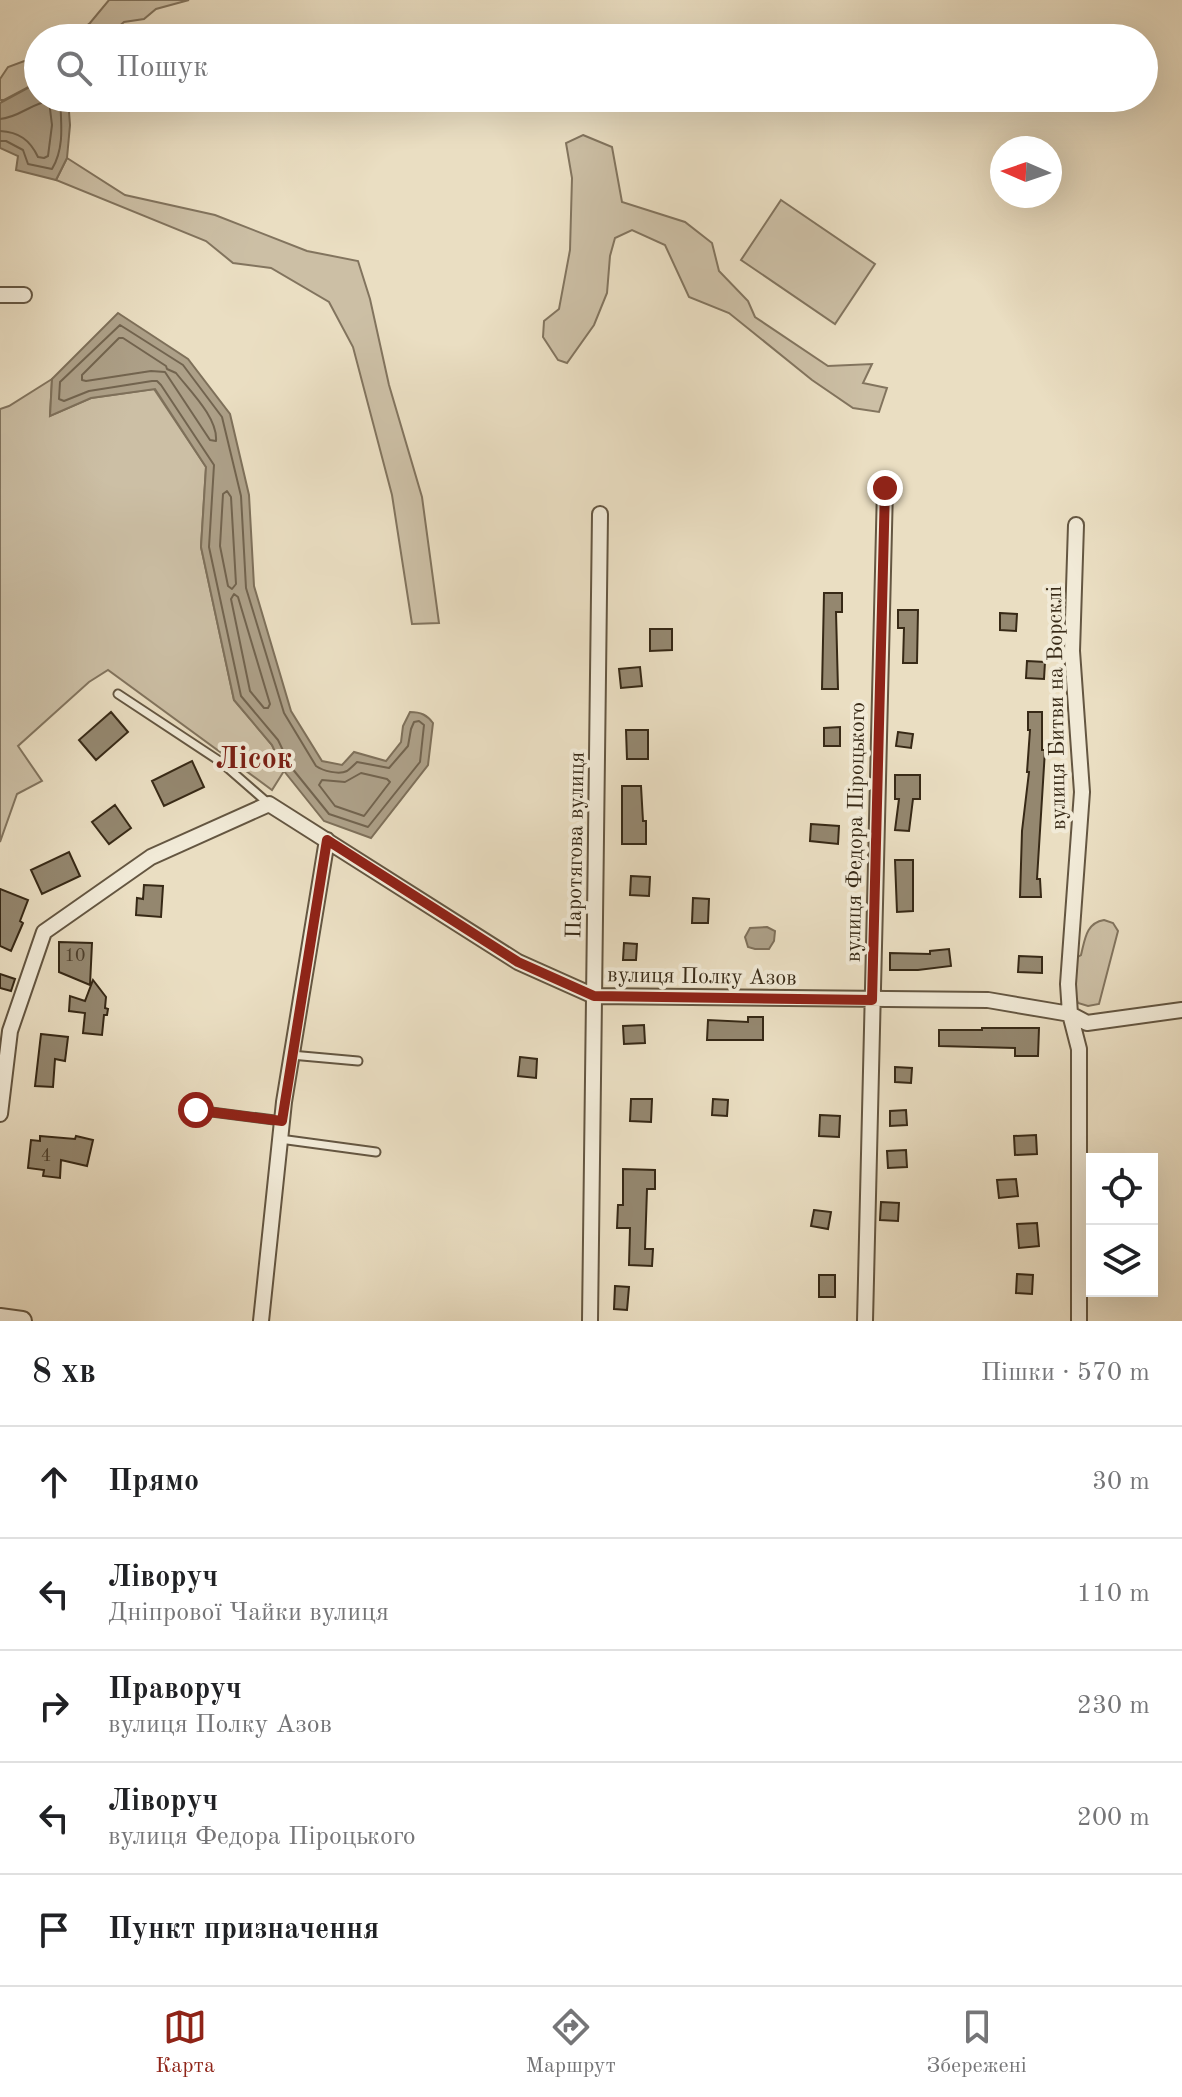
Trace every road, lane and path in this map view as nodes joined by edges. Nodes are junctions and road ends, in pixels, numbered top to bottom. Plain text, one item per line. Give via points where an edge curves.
1 (0, 295) edge
2 (24, 295) dead end
3 (885, 488) dead end
4 (600, 514) dead end
5 (1076, 525) dead end
6 (118, 694) dead end
7 (269, 804) junction
8 (327, 840) junction
9 (594, 996) junction
10 (872, 1000) junction
11 (1182, 1010) edge
12 (1070, 1014) junction
13 (291, 1055) junction
14 (358, 1061) dead end
15 (196, 1110) dead end
16 (0, 1114) edge
17 (282, 1121) junction
18 (280, 1139) junction
19 (376, 1152) dead end
20 (0, 1318) edge
21 (22, 1321) edge
22 (261, 1321) edge
23 (590, 1321) edge
24 (865, 1321) edge
25 (1079, 1321) edge

1 - 2 street
3 - 10 street, вулиця Федора Піроцького
4 - 9 street, Паротягова вулиця
5 - 12 street, вулиця Битви на Ворсклі via 1072,651 1082,792
6 - 7 lane via 221,762
7 - 8 street, вулиця Полку Азов
7 - 16 street via 151,857 44,932 10,1031
8 - 9 street, вулиця Полку Азов via 518,962
8 - 13 street
9 - 10 street, вулиця Полку Азов
9 - 23 street, Паротягова вулиця
10 - 12 street, вулиця Полку Азов via 988,1000
10 - 24 street, вулиця Федора Піроцького
11 - 12 street, вулиця Полку Азов via 1087,1023
12 - 25 street, вулиця Битви на Ворсклі via 1079,1049
13 - 14 lane
13 - 17 street
15 - 17 lane
17 - 18 street
18 - 19 lane
18 - 22 street
20 - 21 street

